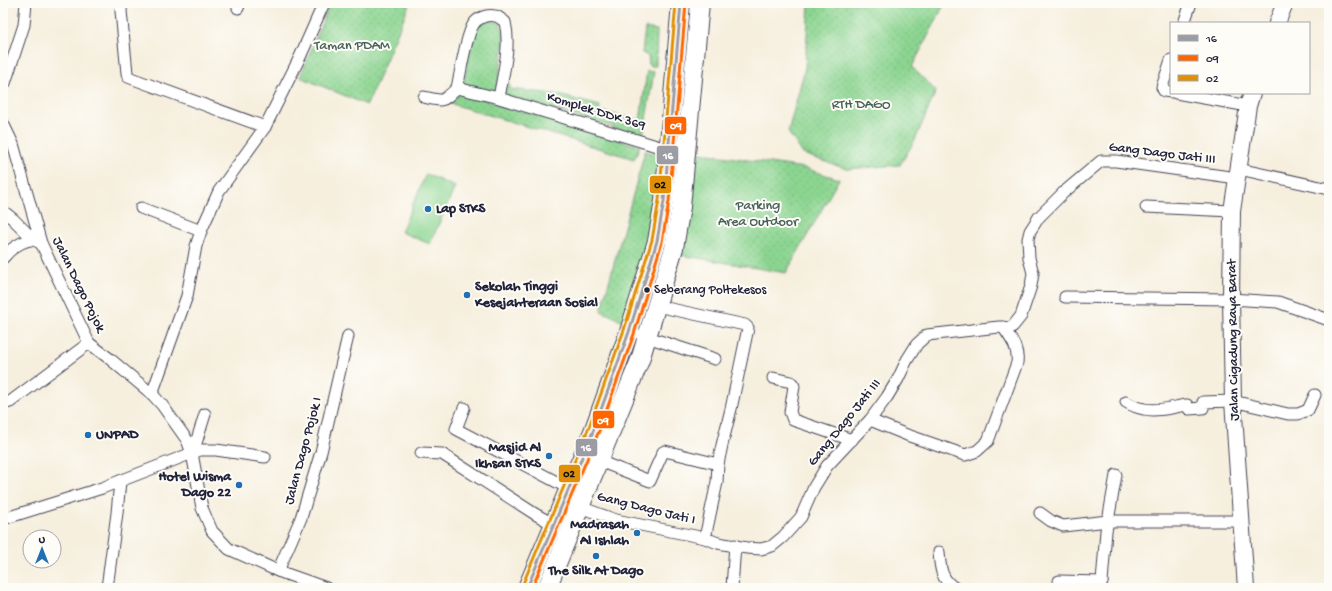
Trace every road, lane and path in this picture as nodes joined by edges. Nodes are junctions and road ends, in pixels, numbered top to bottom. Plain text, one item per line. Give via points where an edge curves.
1 (26, 3) edge
2 (122, 3) edge
3 (324, 3) edge
4 (681, 3) edge
5 (700, 3) edge
6 (1285, 3) edge
7 (1190, 6) dead end
8 (1184, 22) edge
9 (1277, 22) edge
10 (1170, 63) edge
11 (3, 86) edge
12 (457, 88) junction
13 (1170, 92) edge
14 (1188, 94) edge
15 (424, 97) dead end
16 (499, 98) junction
17 (1250, 99) edge
18 (3, 122) edge
19 (265, 127) junction
20 (677, 151) junction
21 (1238, 174) junction
22 (1329, 189) edge
23 (141, 208) dead end
24 (1146, 208) dead end
25 (3, 211) edge
26 (1232, 211) junction
27 (201, 231) junction
28 (37, 242) junction
29 (3, 258) edge
30 (1065, 297) dead end
31 (1231, 299) junction
32 (657, 306) junction
33 (1329, 320) edge
34 (1003, 328) junction
35 (629, 332) junction
36 (348, 336) dead end
37 (647, 337) junction
38 (89, 343) junction
39 (715, 359) dead end
40 (773, 378) dead end
41 (152, 394) junction
42 (1315, 395) dead end
43 (1233, 401) junction
44 (1126, 402) dead end
45 (3, 404) edge
46 (464, 408) dead end
47 (205, 414) dead end
48 (870, 420) junction
49 (852, 440) junction
50 (191, 450) junction
51 (421, 453) dead end
52 (265, 458) dead end
53 (599, 461) junction
54 (718, 464) junction
55 (1116, 475) dead end
56 (120, 481) junction
57 (568, 488) junction
58 (580, 507) junction
59 (1040, 513) dead end
60 (3, 519) edge
61 (1108, 521) junction
62 (1242, 521) junction
63 (553, 524) junction
64 (706, 538) junction
65 (735, 545) junction
66 (939, 552) dead end
67 (278, 571) junction
68 (1059, 581) dead end
69 (1100, 585) edge
70 (106, 588) edge
71 (326, 588) edge
72 (527, 588) edge
73 (547, 588) edge
74 (732, 588) edge
75 (955, 588) edge
76 (1246, 588) edge

1 - 11 street via 24,25
2 - 19 street via 128,77
3 - 19 street
4 - 20 main road
5 - 20 main road
6 - 9 street
7 - 8 street
10 - 13 street via 1162,87 1164,91
12 - 15 street via 442,100
12 - 16 street, Komplek DDK 369
12 - 16 street via 469,34 474,23 481,17 495,16 505,22 508,37
14 - 17 street
16 - 20 street, Komplek DDK 369
17 - 21 street, Jalan Cigadung Raya Barat
18 - 28 street, Jalan Dago Pojok via 14,144
19 - 27 street via 219,191
20 - 32 main road via 681,207 678,231
20 - 35 main road via 657,241
21 - 22 street
21 - 26 street, Jalan Cigadung Raya Barat
21 - 34 street, Gang Dago Jati III via 1101,161 1063,193 1030,230 1028,243 1033,273 1031,286 1021,316 1012,328
23 - 27 street
24 - 26 street
25 - 28 street
26 - 31 street, Jalan Cigadung Raya Barat
27 - 41 street via 187,296
28 - 29 street via 21,243
28 - 38 street, Jalan Dago Pojok
30 - 31 street
31 - 33 street via 1278,302
31 - 43 street, Jalan Cigadung Raya Barat
32 - 37 main road
32 - 54 street via 745,325 748,328
34 - 48 street, Gang Dago Jati III via 927,335 917,344 898,379
34 - 48 street via 1015,345 1017,363 988,441 977,451 965,455
35 - 37 street
35 - 57 main road via 594,429
36 - 67 street, Jalan Dago Pojok I via 321,452 301,518
37 - 39 street
37 - 53 main road
38 - 41 street, Jalan Dago Pojok
38 - 45 street via 10,402
40 - 49 street via 791,382 794,386 790,412 793,420
41 - 50 street, Jalan Dago Pojok via 187,440
42 - 43 street via 1308,410 1298,414
43 - 44 street via 1203,402 1203,408 1189,409 1187,405 1144,409
43 - 62 street, Jalan Cigadung Raya Barat
46 - 57 street via 456,429
47 - 50 street via 196,443
48 - 49 street, Gang Dago Jati III
49 - 65 street, Gang Dago Jati III via 828,466 814,487 801,517 783,537 772,546 761,549
50 - 52 street via 216,450
50 - 56 street
50 - 67 street, Jalan Dago Pojok via 202,508 212,531 229,549
51 - 63 street via 442,454
53 - 54 street via 650,481 665,451
53 - 58 main road
54 - 64 street
55 - 61 street
56 - 60 street
56 - 70 street
57 - 63 main road
58 - 64 street, Gang Dago Jati I via 616,520
58 - 73 main road
59 - 61 street via 1063,526
61 - 62 street
61 - 69 street
62 - 76 street, Jalan Cigadung Raya Barat
63 - 72 main road
64 - 65 street, Gang Dago Jati III via 718,543
65 - 74 street
66 - 75 street via 940,570 949,585
67 - 71 street, Jalan Dago Pojok
68 - 69 street

